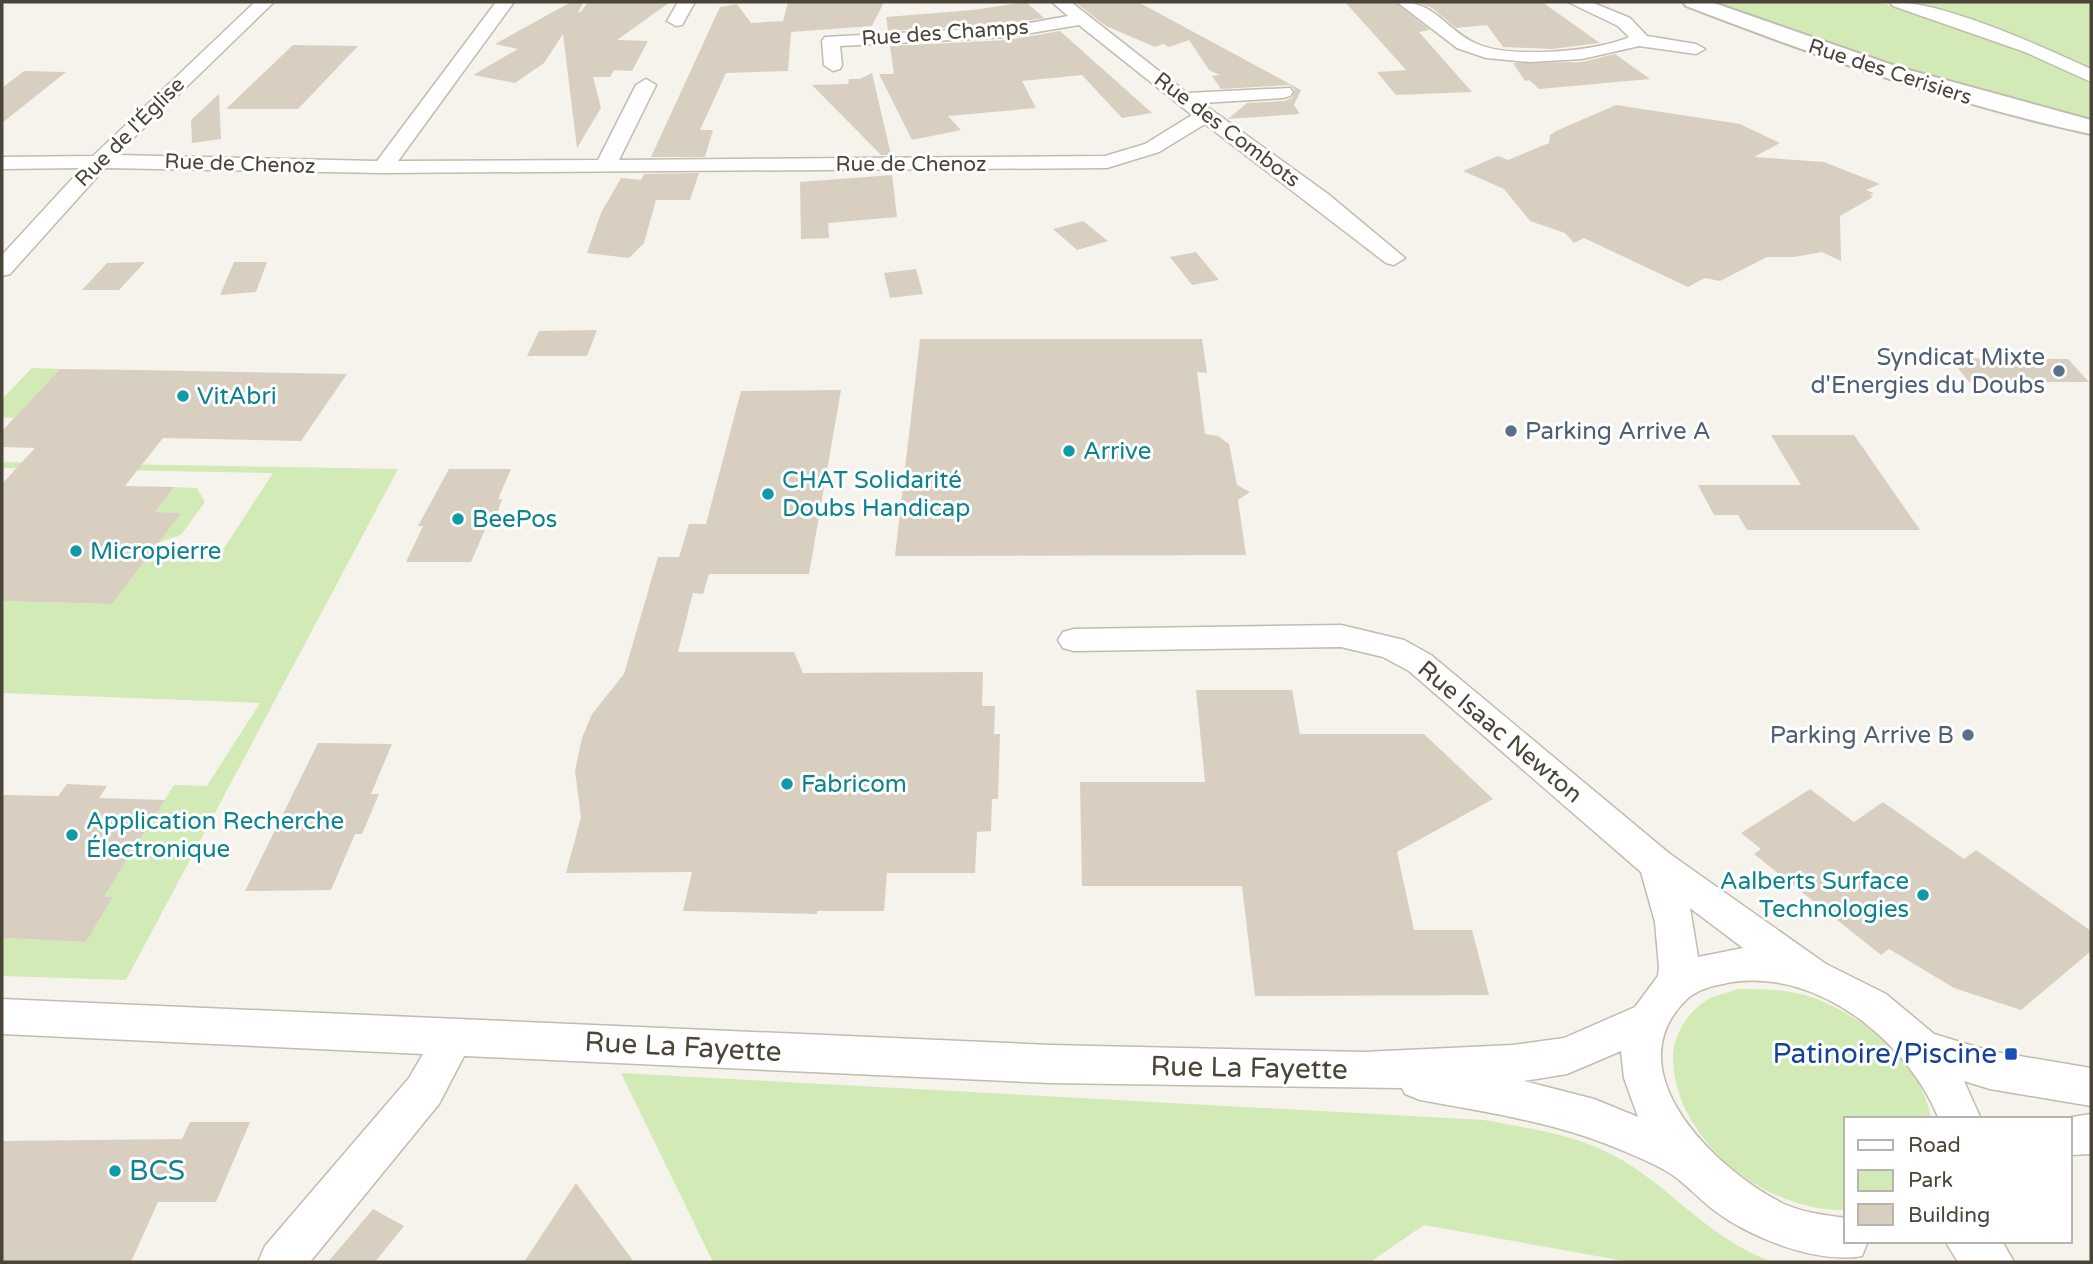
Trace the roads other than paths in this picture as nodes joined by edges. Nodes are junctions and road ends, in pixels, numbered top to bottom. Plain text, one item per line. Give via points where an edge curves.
1 (265, 2) edge
2 (505, 2) edge
3 (686, 2) edge
4 (1061, 2) edge
5 (1406, 2) edge
6 (1577, 2) edge
7 (1693, 2) edge
8 (1899, 2) edge
9 (1082, 19) junction
10 (676, 21) dead end
11 (1637, 40) junction
12 (1696, 49) dead end
13 (833, 65) dead end
14 (2091, 76) edge
15 (646, 85) dead end
16 (1283, 92) dead end
17 (1183, 99) junction
18 (1206, 116) junction
19 (2091, 127) edge
20 (98, 162) junction
21 (2, 163) edge
22 (606, 164) junction
23 (383, 167) junction
24 (1394, 258) dead end
25 (2, 269) edge
26 (1074, 640) dead end
27 (1657, 864) junction
28 (1812, 976) junction
29 (1677, 982) junction
30 (2, 1017) edge
31 (1646, 1021) junction
32 (450, 1037) junction
33 (1922, 1049) junction
34 (1364, 1071) junction
35 (2091, 1087) edge
36 (1959, 1117) edge
37 (2091, 1134) edge
38 (2072, 1135) edge
39 (1686, 1160) junction
40 (1844, 1240) edge
41 (1970, 1243) edge
42 (281, 1262) edge
43 (1991, 1262) edge

1 - 20 street, Rue de l'Église
2 - 23 street
3 - 10 street
4 - 9 street, Rue des Combots
5 - 11 street via 1463,44 1498,56 1609,49
6 - 11 street via 1631,27
7 - 19 street, Rue des Cerisiers via 1889,74
8 - 14 street via 2019,43
9 - 13 street, Rue des Champs via 1007,32 831,41
9 - 17 street, Rue des Combots
11 - 12 street
15 - 22 street
16 - 17 street
17 - 18 street, Rue des Combots
18 - 22 street, Rue de Chenoz via 1153,148 1107,162
18 - 24 street, Rue des Combots
20 - 21 street, Rue de Chenoz
20 - 23 street, Rue de Chenoz
20 - 25 street, Rue de l'Église
22 - 23 street, Rue de Chenoz
26 - 27 street, Rue Isaac Newton via 1341,636 1393,648 1420,663
27 - 28 street, Rue Isaac Newton
27 - 29 street via 1676,922 1681,956
28 - 29 street via 1763,965 1714,967
28 - 33 street via 1852,993
29 - 31 street
30 - 32 street, Rue La Fayette
31 - 34 street, Rue La Fayette via 1567,1056 1513,1064
31 - 39 street via 1640,1066 1657,1119
32 - 34 street, Rue La Fayette via 1050,1064
32 - 42 street via 424,1091
33 - 35 street via 1990,1070
33 - 36 street via 1945,1082
34 - 39 street, Rue La Fayette via 1524,1100 1594,1119
37 - 38 street
39 - 40 street via 1731,1199 1788,1229
41 - 43 street

